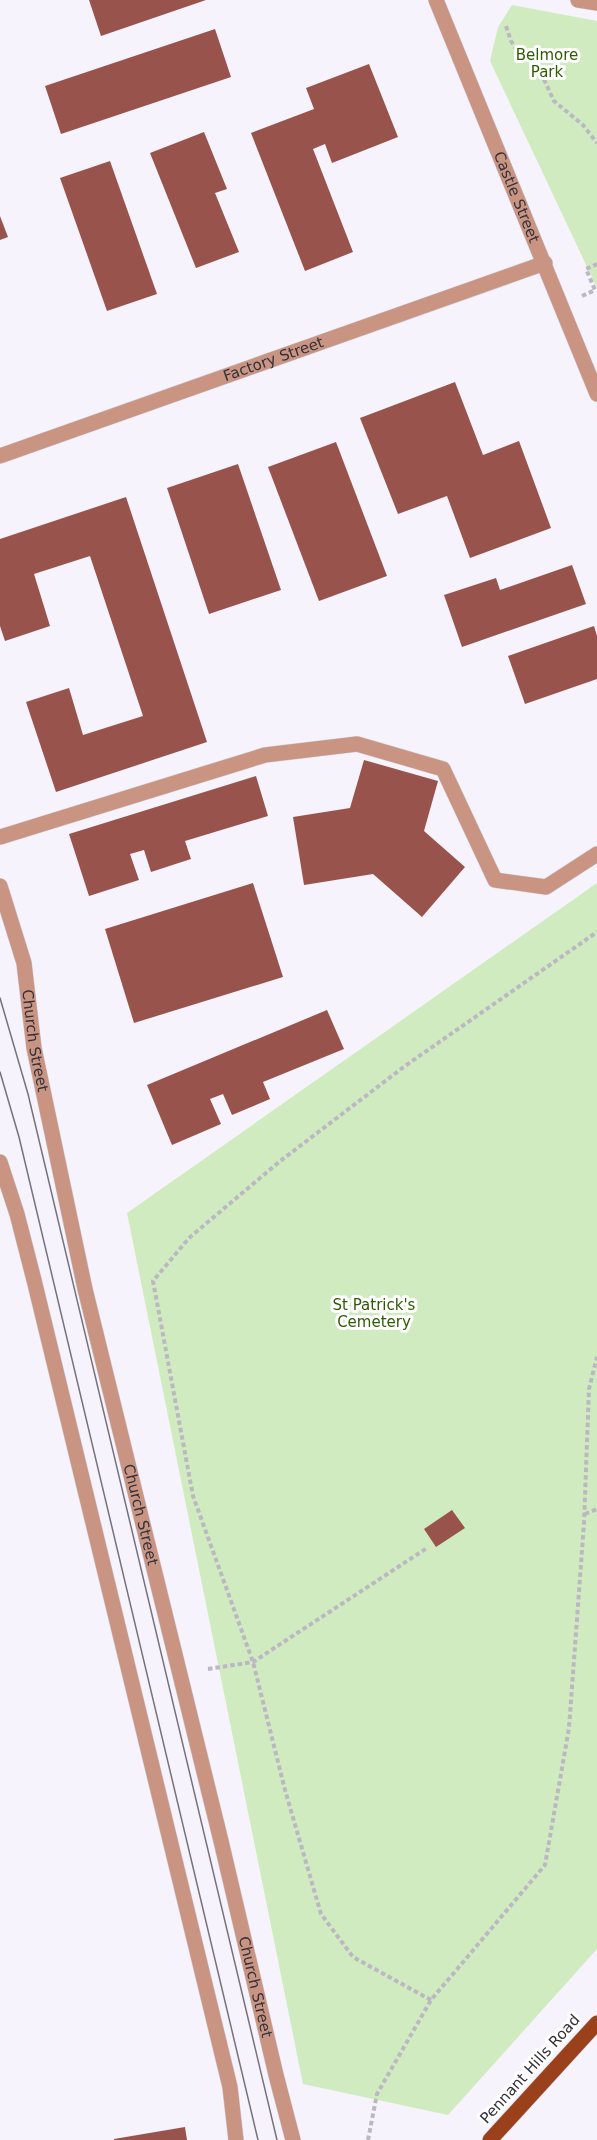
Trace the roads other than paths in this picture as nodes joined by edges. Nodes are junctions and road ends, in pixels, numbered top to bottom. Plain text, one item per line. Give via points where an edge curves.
1 (436, 0) edge
2 (578, 0) edge
3 (597, 3) edge
4 (545, 263) junction
5 (597, 394) edge
6 (0, 456) edge
7 (0, 837) edge
8 (597, 854) edge
9 (0, 886) edge
10 (0, 1162) edge
11 (597, 2023) edge
12 (288, 2121) junction
13 (236, 2140) edge
14 (293, 2140) edge
15 (302, 2140) edge
16 (490, 2140) edge

1 - 4 street, Castle Street
2 - 3 street
4 - 5 street, Castle Street
4 - 6 street, Factory Street
7 - 8 street via 265,755 357,744 443,769 495,880 546,887
9 - 12 street, Church Street via 24,963 34,1048 85,1289
10 - 13 street via 34,1280 230,2087
11 - 16 main road, Pennant Hills Road
12 - 14 street, Church Street
12 - 15 street

